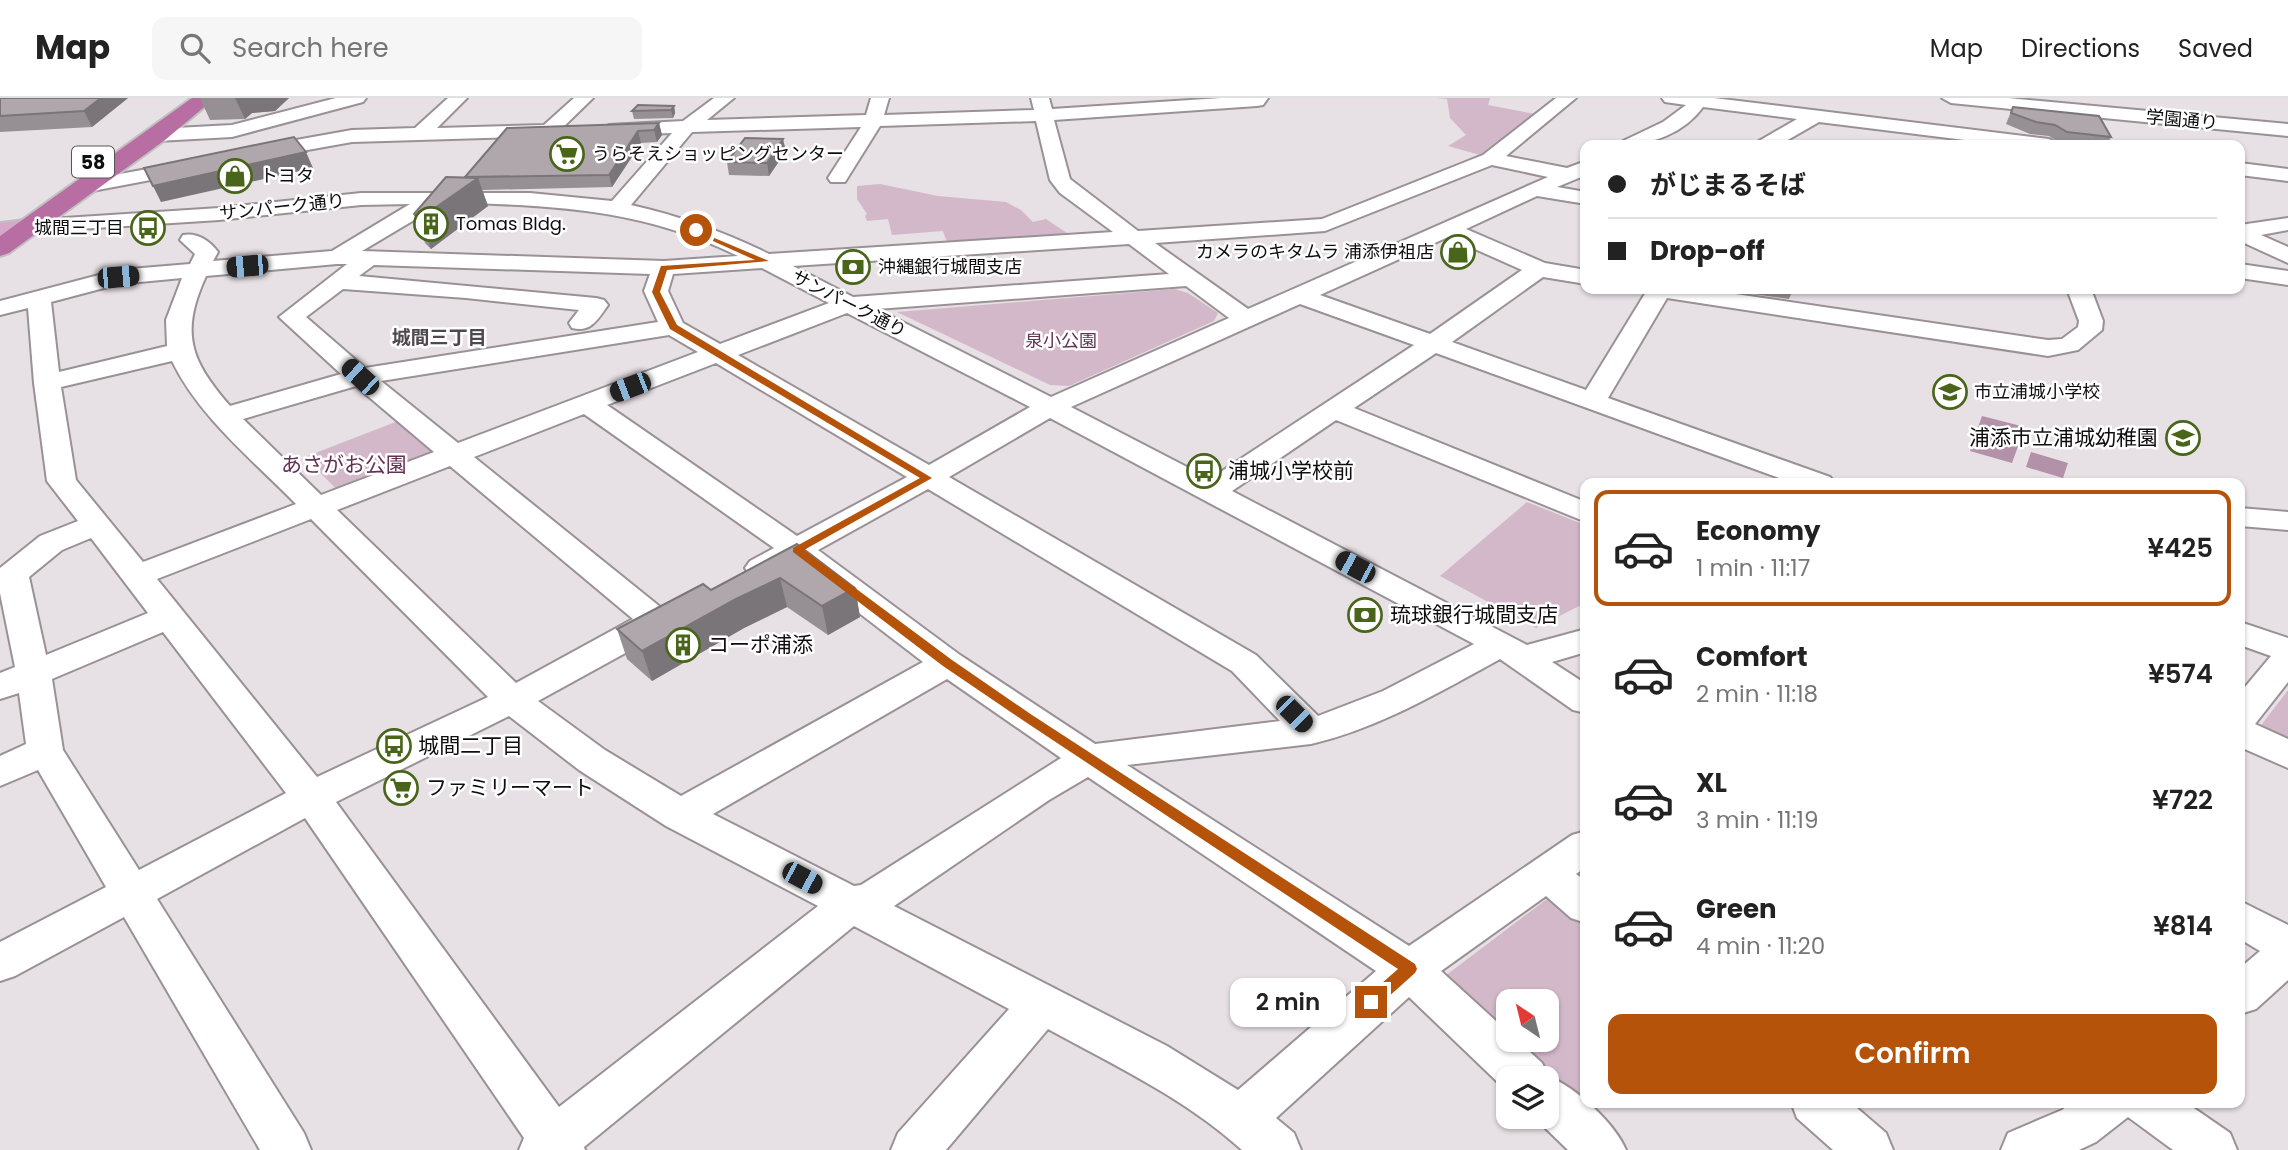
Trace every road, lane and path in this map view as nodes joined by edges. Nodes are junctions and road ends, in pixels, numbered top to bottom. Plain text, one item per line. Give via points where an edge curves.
1 (177, 98) edge
2 (205, 98) edge
3 (357, 98) edge
4 (458, 98) edge
5 (584, 98) edge
6 (725, 98) edge
7 (880, 98) edge
8 (1259, 98) edge
9 (1567, 98) edge
10 (1671, 98) edge
11 (1951, 98) edge
12 (1701, 100) edge
13 (2019, 101) edge
14 (2125, 106) edge
15 (2228, 106) dead end
16 (1042, 107) edge
17 (1814, 117) junction
18 (873, 122) junction
19 (2241, 125) junction
20 (686, 128) junction
21 (600, 129) edge
22 (549, 130) junction
23 (575, 130) edge
24 (2288, 130) edge
25 (420, 134) junction
26 (157, 135) junction
27 (1640, 140) edge
28 (1779, 140) edge
29 (1998, 140) edge
30 (2036, 140) edge
31 (239, 157) edge
32 (1490, 159) junction
33 (214, 162) edge
34 (2245, 170) edge
35 (1578, 171) edge
36 (2288, 175) edge
37 (838, 178) dead end
38 (87, 186) junction
39 (1536, 190) junction
40 (437, 197) junction
41 (1580, 197) edge
42 (617, 208) junction
43 (2288, 224) edge
44 (33, 226) junction
45 (1450, 230) junction
46 (1, 231) edge
47 (2245, 232) edge
48 (2245, 235) edge
49 (1131, 237) junction
50 (194, 256) junction
51 (2288, 256) edge
52 (765, 261) junction
53 (78, 262) dead end
54 (497, 264) junction
55 (664, 268) junction
56 (1539, 269) junction
57 (339, 270) junction
58 (2245, 272) edge
59 (1580, 276) edge
60 (118, 277) junction
61 (2288, 278) edge
62 (1192, 279) junction
63 (466, 291) junction
64 (1655, 294) edge
65 (1691, 294) edge
66 (2081, 294) edge
67 (1300, 296) junction
68 (39, 297) junction
69 (848, 304) junction
70 (0, 308) edge
71 (1246, 319) junction
72 (581, 323) dead end
73 (673, 327) junction
74 (1433, 344) junction
75 (180, 351) junction
76 (717, 354) junction
77 (360, 377) junction
78 (47, 383) junction
79 (1593, 401) junction
80 (587, 404) junction
81 (1050, 407) junction
82 (1335, 410) junction
83 (224, 416) junction
84 (456, 454) junction
85 (927, 478) junction
86 (1806, 478) edge
87 (1210, 492) junction
88 (315, 506) junction
89 (1580, 511) edge
90 (2245, 517) edge
91 (2288, 521) edge
92 (98, 524) junction
93 (797, 550) junction
94 (138, 575) junction
95 (727, 585) edge
96 (692, 603) edge
97 (169, 617) junction
98 (657, 621) junction
99 (2245, 635) edge
100 (1580, 641) edge
101 (2288, 650) edge
102 (1513, 651) junction
103 (2288, 659) edge
104 (948, 663) junction
105 (16, 680) edge
106 (1580, 697) edge
107 (512, 700) junction
108 (2245, 711) edge
109 (1311, 731) junction
110 (2245, 734) edge
111 (45, 751) junction
112 (2288, 754) edge
113 (1088, 759) junction
114 (0, 772) edge
115 (311, 797) junction
116 (680, 815) junction
117 (1580, 850) edge
118 (1547, 873) junction
119 (132, 891) junction
120 (1580, 901) edge
121 (851, 904) junction
122 (2245, 921) edge
123 (2288, 946) edge
124 (2288, 954) edge
125 (0, 963) edge
126 (1409, 969) junction
127 (2245, 991) edge
128 (1041, 1005) junction
129 (1512, 1066) edge
130 (1821, 1108) edge
131 (2103, 1108) edge
132 (2154, 1108) edge
133 (1559, 1109) edge
134 (1241, 1118) junction
135 (553, 1147) edge
136 (288, 1150) edge
137 (915, 1150) edge
138 (1277, 1150) edge
139 (1602, 1150) edge
140 (1869, 1150) edge
141 (2025, 1150) edge
142 (2213, 1150) edge

1 - 46 highway, 58
2 - 26 highway, 58
3 - 26 street via 232,131
4 - 25 street
5 - 22 street
6 - 20 street
7 - 18 street
8 - 16 street
9 - 32 street
10 - 12 street
11 - 13 street, 学園通り
12 - 17 street
12 - 27 street via 1678,121
13 - 14 street, 学園通り
13 - 30 street
14 - 19 street, 学園通り
15 - 19 street
16 - 18 street
16 - 49 street via 1059,180
17 - 28 street
17 - 29 street
18 - 20 street
18 - 37 street
19 - 24 street, 学園通り
20 - 21 street
20 - 42 street
22 - 23 street
22 - 25 street
25 - 31 street via 330,138
26 - 38 highway, 58
32 - 35 street
32 - 49 street via 1325,225
33 - 38 street
34 - 36 street
35 - 39 street
38 - 44 highway, 58
39 - 41 street
39 - 45 street
40 - 42 street, サンパーク通り via 530,199
40 - 44 street, サンパーク通り
40 - 57 street
42 - 52 street, サンパーク通り via 672,221
43 - 47 street
44 - 46 highway, 58
45 - 56 street
45 - 67 street
48 - 51 street
49 - 52 street
49 - 62 street
50 - 57 street
50 - 60 street
50 - 75 street via 178,316
52 - 55 street
52 - 69 street, サンパーク通り
53 - 60 street
54 - 55 street
54 - 57 street via 369,258
54 - 63 street
55 - 73 street via 656,292
56 - 59 street
56 - 74 street
57 - 63 street
57 - 77 street via 291,317
58 - 61 street
60 - 68 street
62 - 69 street
62 - 71 street
63 - 72 street via 596,305
64 - 79 street
65 - 66 street via 2048,348 2069,345 2090,330
67 - 71 street
67 - 74 street
68 - 70 street
68 - 78 street
69 - 76 street
69 - 81 street, サンパーク通り
71 - 81 street
73 - 76 street
73 - 77 street
74 - 79 street
74 - 82 street
75 - 78 street
75 - 83 street via 195,384
76 - 80 street
76 - 85 street
77 - 83 street
77 - 84 street
78 - 92 street via 62,481
79 - 86 street
80 - 84 street
80 - 93 street
81 - 85 street
81 - 87 street, サンパーク通り
82 - 87 street
82 - 89 street
83 - 88 street
84 - 88 street
84 - 98 street
85 - 93 street
85 - 109 street via 1244,663
87 - 102 street, サンパーク通り
88 - 94 street
88 - 107 street
90 - 91 street
92 - 94 street
92 - 105 street via 51,543 12,574
93 - 95 street
93 - 104 street
94 - 97 street
96 - 98 street
97 - 105 street
97 - 115 street
98 - 107 street
99 - 101 street
100 - 102 street
102 - 106 street, サンパーク通り
102 - 109 street via 1341,724
103 - 108 street
104 - 113 street
104 - 116 street
105 - 111 street
107 - 115 street
107 - 116 street via 592,760
109 - 113 street
110 - 112 street
111 - 114 street
111 - 119 street
113 - 121 street via 871,900
113 - 126 street
115 - 119 street
115 - 135 street
116 - 121 street
117 - 118 street
118 - 120 street
118 - 126 street
119 - 125 street
119 - 136 street
121 - 128 street
121 - 135 street
122 - 123 street
124 - 127 street
126 - 129 street
126 - 134 street
128 - 134 street via 1151,1061
128 - 137 street
130 - 140 street
131 - 141 street via 2079,1126
132 - 142 street
133 - 139 street
134 - 138 street

